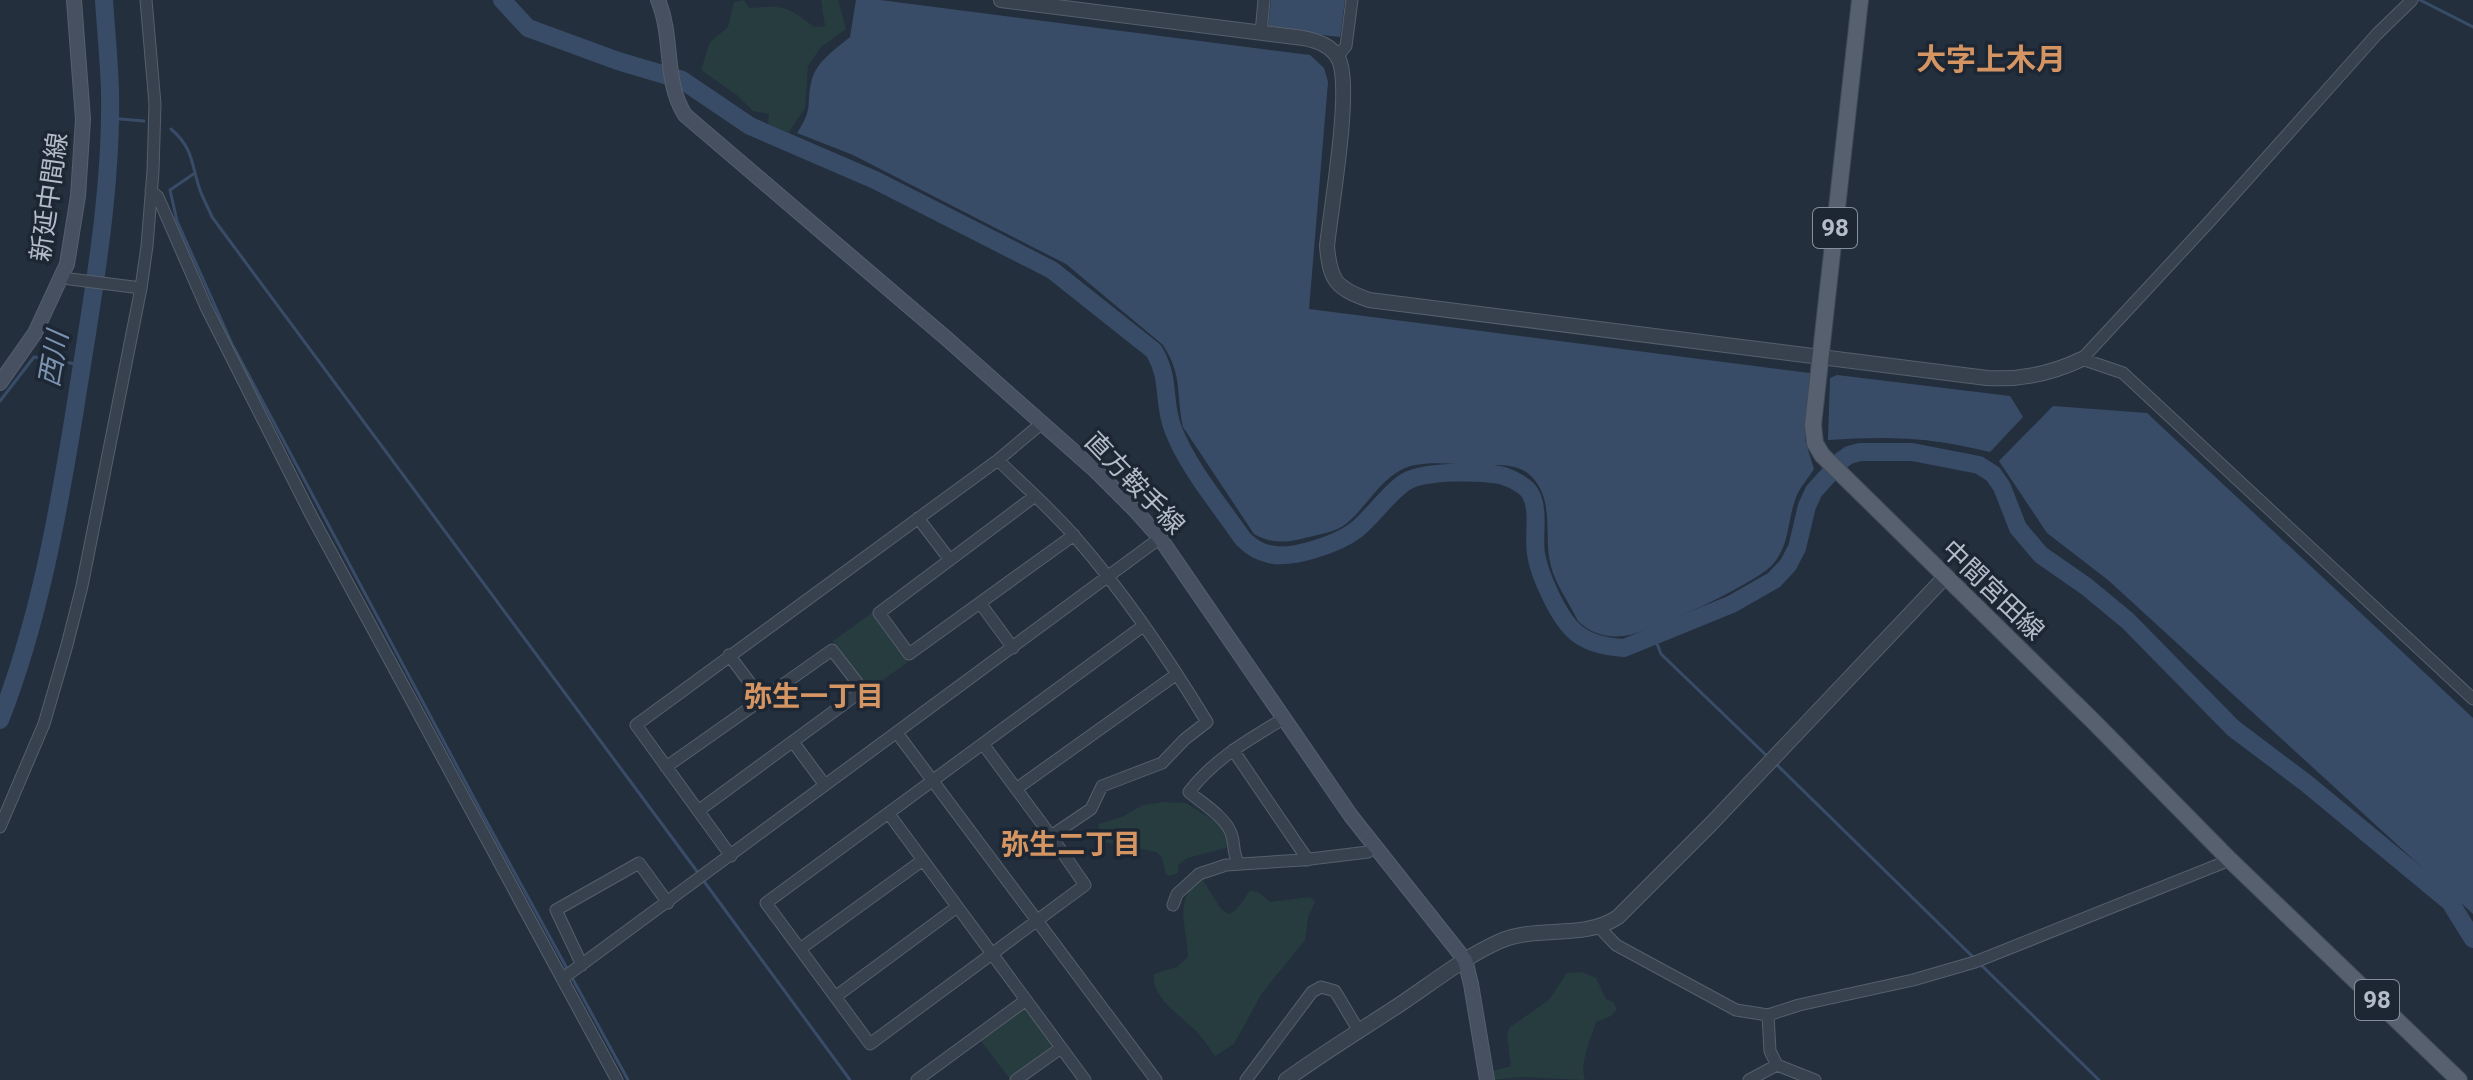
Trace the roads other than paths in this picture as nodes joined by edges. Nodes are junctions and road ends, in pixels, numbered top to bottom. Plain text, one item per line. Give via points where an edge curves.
1 (74, 0) edge
2 (146, 0) edge
3 (658, 0) edge
4 (1001, 0) edge
5 (1264, 0) edge
6 (1352, 0) edge
7 (1860, 0) edge
8 (2409, 1) edge
9 (1261, 33) junction
10 (1338, 56) junction
11 (151, 191) junction
12 (68, 278) junction
13 (139, 287) junction
14 (1820, 358) junction
15 (2082, 359) junction
16 (0, 383) edge
17 (1042, 423) junction
18 (998, 460) junction
19 (1035, 496) junction
20 (918, 518) junction
21 (1074, 535) junction
22 (1160, 538) junction
23 (950, 560) junction
24 (1108, 576) junction
25 (1945, 577) junction
26 (980, 603) junction
27 (1143, 626) junction
28 (1013, 648) junction
29 (729, 655) junction
30 (1177, 674) junction
31 (762, 699) junction
32 (2473, 699) edge
33 (1283, 719) junction
34 (897, 733) junction
35 (793, 742) junction
36 (983, 744) junction
37 (1233, 750) junction
38 (666, 767) junction
39 (933, 781) junction
40 (825, 785) junction
41 (1016, 789) junction
42 (698, 811) junction
43 (889, 814) junction
44 (0, 827) edge
45 (1051, 836) junction
46 (1374, 845) junction
47 (731, 856) junction
48 (923, 860) junction
49 (1308, 860) junction
50 (2230, 860) junction
51 (1239, 864) junction
52 (668, 903) junction
53 (1173, 905) dead end
54 (957, 907) junction
55 (1037, 919) junction
56 (1599, 927) junction
57 (800, 949) junction
58 (991, 954) junction
59 (1465, 960) junction
60 (582, 965) junction
61 (562, 979) junction
62 (835, 997) junction
63 (1026, 1000) junction
64 (1768, 1015) junction
65 (1359, 1031) junction
66 (1061, 1048) junction
67 (1777, 1065) junction
68 (617, 1080) edge
69 (917, 1080) edge
70 (1016, 1080) edge
71 (1085, 1080) edge
72 (1156, 1080) edge
73 (1246, 1080) edge
74 (1286, 1080) edge
75 (1487, 1080) edge
76 (1749, 1080) edge
77 (1815, 1080) edge
78 (2459, 1080) edge

1 - 12 main road, 新延中間線 via 83,119
2 - 11 street via 155,104
3 - 17 main road, 直方鞍手線 via 668,32 671,86 685,115
4 - 9 street
5 - 9 street
6 - 10 street via 1346,46
7 - 14 main road, 中間宮田線 / 98
8 - 15 street
9 - 10 street via 1323,43
10 - 14 street via 1344,86 1327,246 1335,282 1350,293 1369,300
11 - 13 street
11 - 61 street via 311,515
12 - 13 street
12 - 16 main road, 新延中間線
13 - 44 street via 76,611 44,724
14 - 15 street via 2011,379
14 - 25 main road, 中間宮田線 / 98 via 1815,443
15 - 32 street via 2123,373
17 - 18 street
17 - 22 main road, 直方鞍手線
18 - 19 street
18 - 20 street
19 - 21 street
19 - 23 street
20 - 23 street
20 - 29 street
21 - 24 street
21 - 26 street
22 - 24 street
22 - 33 main road, 直方鞍手線
23 - 26 street via 879,613 909,654
24 - 27 street
24 - 28 street
25 - 50 main road, 中間宮田線 / 98
25 - 56 street via 1618,917
26 - 28 street
27 - 30 street
27 - 36 street
28 - 34 street
29 - 31 street
29 - 38 street via 636,725
30 - 41 street
30 - 45 street via 1207,722 1162,763 1102,786 1091,809
31 - 35 street via 832,650 863,690
31 - 38 street
33 - 37 street
33 - 46 main road, 直方鞍手線
34 - 39 street
34 - 40 street
35 - 40 street
35 - 42 street
36 - 39 street
36 - 41 street
37 - 49 street
37 - 51 street via 1189,792 1226,825
38 - 42 street
39 - 43 street
39 - 55 street
40 - 47 street
41 - 45 street
42 - 47 street
43 - 48 street
43 - 57 street via 766,903
45 - 55 street via 1085,885
46 - 49 street via 1368,852
46 - 59 main road, 直方鞍手線
47 - 52 street
48 - 54 street
48 - 57 street
49 - 51 street
50 - 64 street via 1978,960
50 - 78 main road, 中間宮田線 / 98
51 - 53 street via 1199,874 1177,894
52 - 60 street
52 - 60 street via 639,863 556,910
54 - 58 street
54 - 62 street
55 - 58 street
55 - 72 street
56 - 59 street via 1516,935
56 - 64 street via 1616,945 1736,1010
57 - 62 street
58 - 62 street via 870,1044
58 - 63 street
59 - 65 street
59 - 75 main road, 直方鞍手線
60 - 61 street
61 - 68 street
63 - 66 street
63 - 69 street
64 - 67 street via 1770,1051
65 - 73 street via 1335,991 1321,987
65 - 74 street
66 - 70 street
66 - 71 street
67 - 76 street
67 - 77 street

